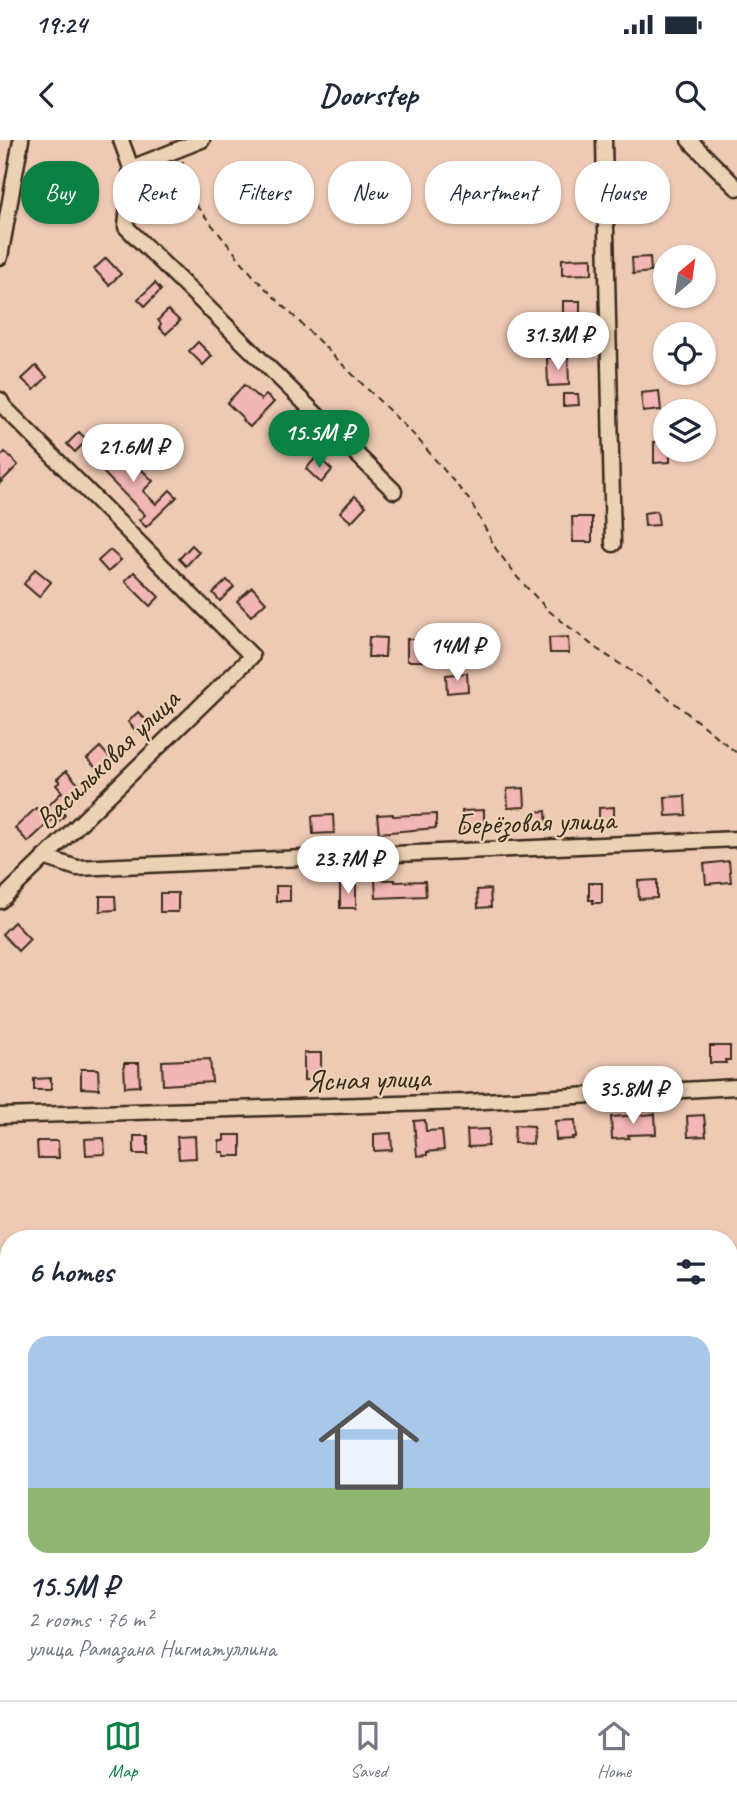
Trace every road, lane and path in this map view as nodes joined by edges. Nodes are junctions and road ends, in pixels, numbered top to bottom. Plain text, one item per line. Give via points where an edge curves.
1 (21, 140) edge
2 (121, 140) edge
3 (202, 140) edge
4 (604, 140) edge
5 (689, 140) edge
6 (187, 146) junction
7 (129, 161) edge
8 (147, 161) edge
9 (737, 188) edge
10 (126, 224) edge
11 (0, 257) edge
12 (0, 400) edge
13 (394, 491) dead end
14 (613, 544) dead end
15 (737, 753) edge
16 (737, 839) edge
17 (44, 857) junction
18 (0, 901) edge
19 (737, 1087) edge
20 (0, 1116) edge

1 - 11 street
2 - 7 street
3 - 6 street
4 - 14 street
5 - 9 street
6 - 8 street
6 - 15 path via 180,173 195,204 256,278 417,438 471,502 517,577 549,611
10 - 13 street
12 - 17 street, Васильковая улица via 252,656
16 - 17 street, Берёзовая улица via 77,868
17 - 18 street, Васильковая улица
19 - 20 street, Ясная улица via 466,1102

